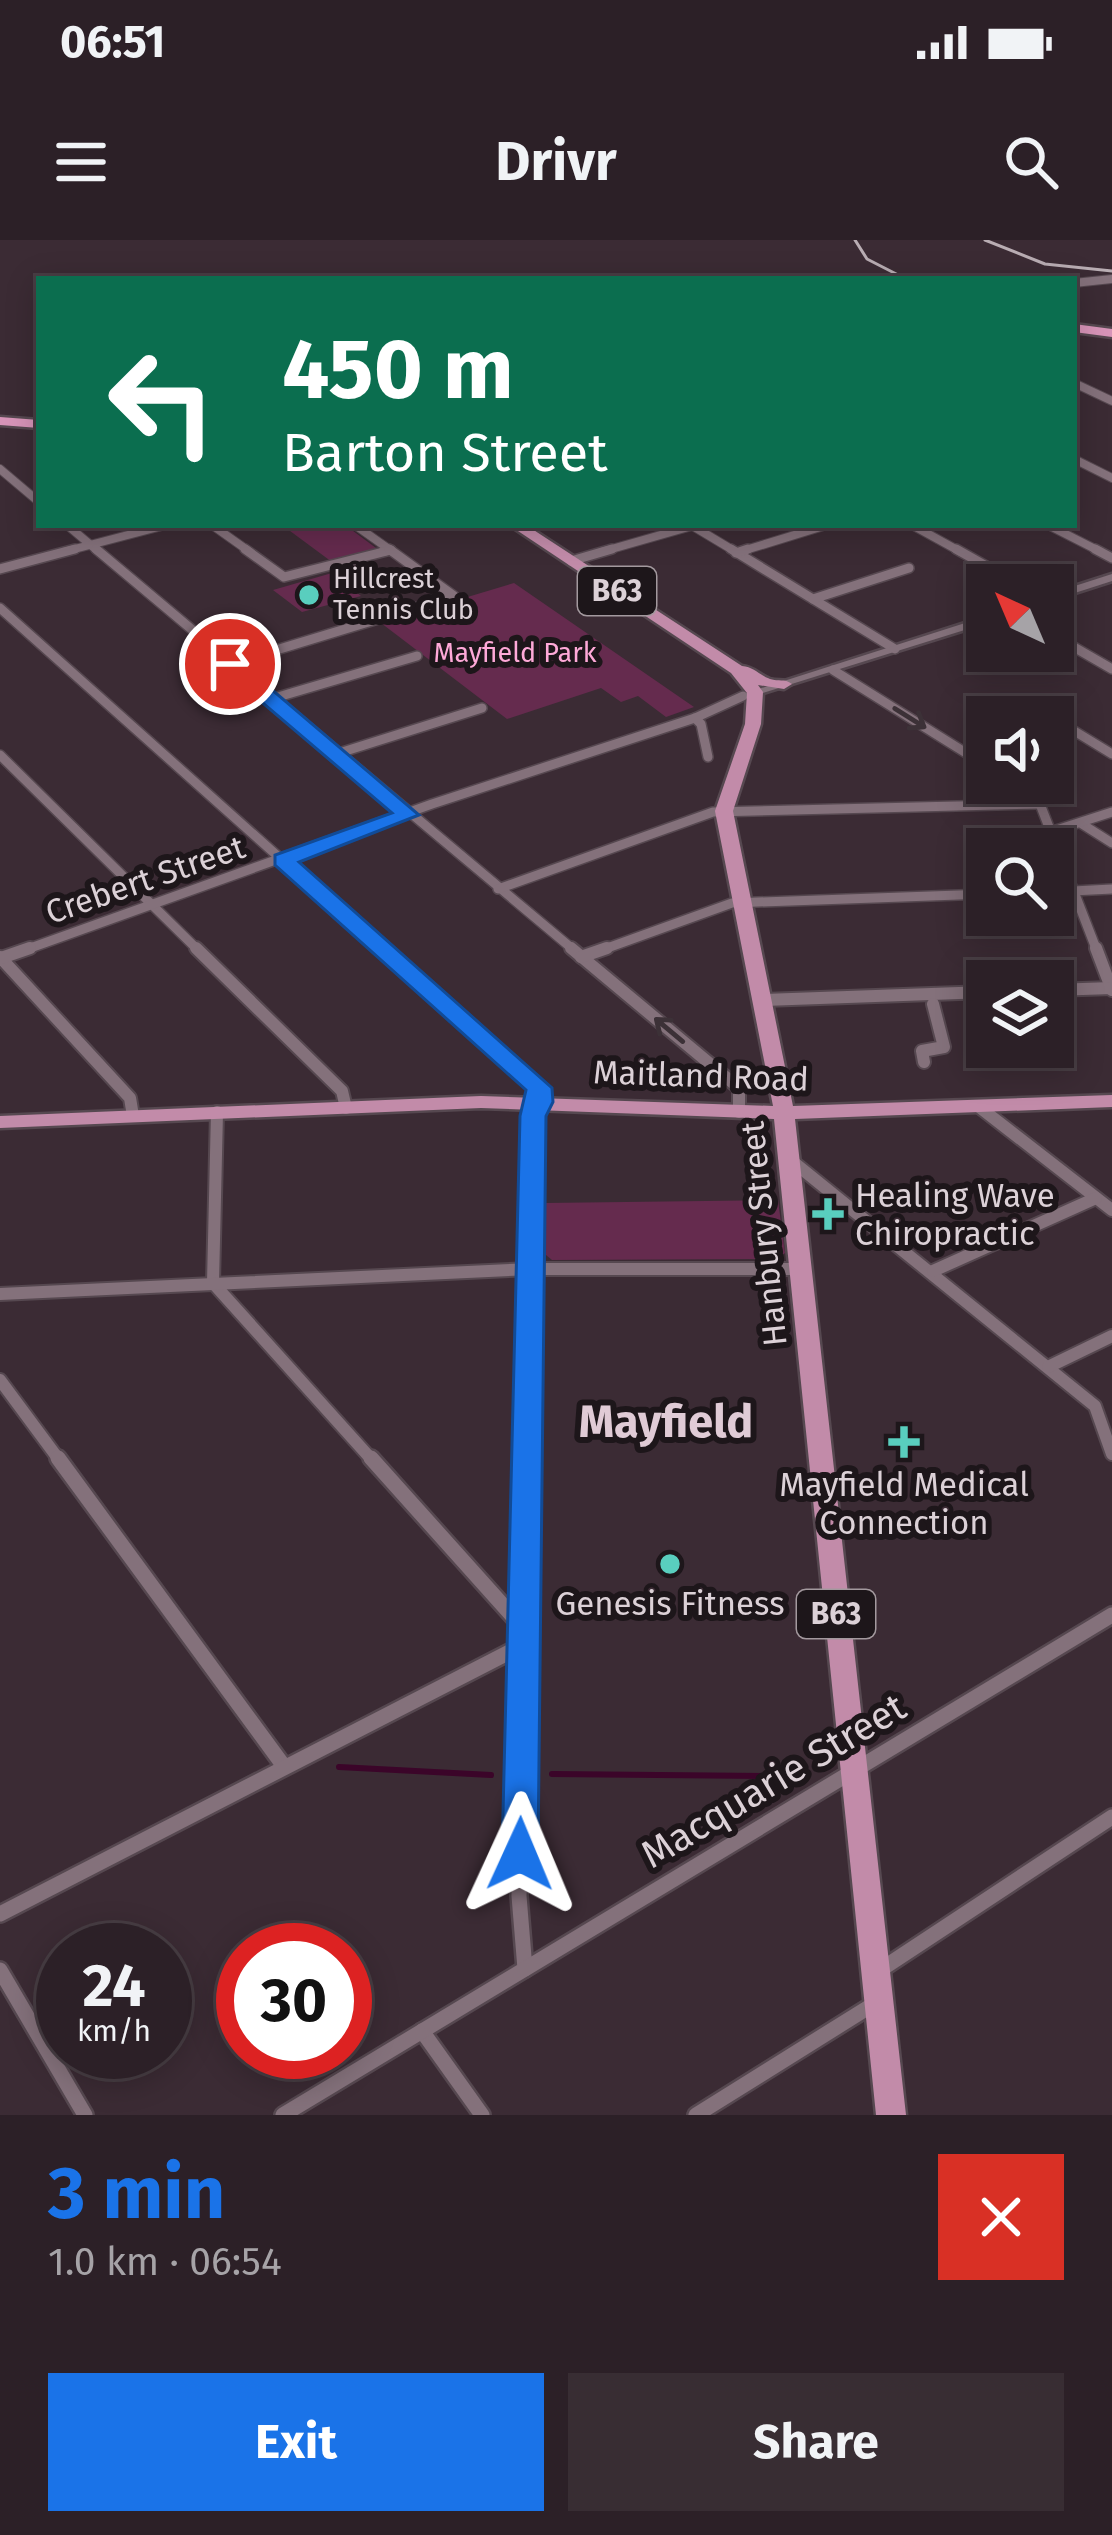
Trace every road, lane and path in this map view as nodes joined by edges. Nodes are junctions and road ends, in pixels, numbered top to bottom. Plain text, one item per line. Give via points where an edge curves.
1 (1112, 279) edge
2 (1077, 283) edge
3 (1077, 325) edge
4 (1112, 330) edge
5 (1077, 384) edge
6 (1112, 400) edge
7 (0, 418) edge
8 (36, 420) edge
9 (1077, 460) edge
10 (0, 469) edge
11 (1112, 478) edge
12 (11, 479) junction
13 (0, 482) edge
14 (36, 500) edge
15 (70, 528) edge
16 (152, 528) edge
17 (216, 528) edge
18 (359, 528) edge
19 (521, 528) edge
20 (682, 528) edge
21 (697, 528) edge
22 (817, 528) edge
23 (917, 528) edge
24 (1054, 528) edge
25 (89, 544) junction
26 (391, 550) junction
27 (736, 553) junction
28 (1112, 558) edge
29 (571, 561) junction
30 (982, 564) edge
31 (909, 568) dead end
32 (0, 569) edge
33 (1112, 578) edge
34 (1074, 590) edge
35 (813, 599) junction
36 (0, 608) edge
37 (966, 626) edge
38 (1074, 647) edge
39 (895, 649) junction
40 (417, 656) dead end
41 (718, 657) junction
42 (230, 664) junction
43 (1112, 669) edge
44 (833, 670) junction
45 (784, 684) junction
46 (272, 700) junction
47 (751, 701) junction
48 (482, 708) dead end
49 (694, 718) junction
50 (1074, 731) edge
51 (966, 753) edge
52 (336, 754) junction
53 (1112, 754) edge
54 (0, 755) edge
55 (708, 758) dead end
56 (1040, 804) joint
57 (724, 811) junction
58 (1112, 812) edge
59 (408, 815) junction
60 (1082, 824) junction
61 (1049, 828) edge
62 (1066, 828) edge
63 (1112, 843) edge
64 (283, 860) junction
65 (1112, 889) edge
66 (499, 890) junction
67 (1074, 891) edge
68 (1074, 894) edge
69 (966, 895) edge
70 (743, 902) junction
71 (152, 905) junction
72 (0, 957) edge
73 (581, 957) junction
74 (1112, 989) edge
75 (1074, 990) edge
76 (966, 993) edge
77 (764, 1000) junction
78 (933, 1004) dead end
79 (924, 1062) dead end
80 (1112, 1100) edge
81 (539, 1102) junction
82 (979, 1106) junction
83 (346, 1108) junction
84 (217, 1112) junction
85 (739, 1112) junction
86 (784, 1113) junction
87 (133, 1116) junction
88 (0, 1122) edge
89 (786, 1156) junction
90 (1096, 1198) junction
91 (1112, 1210) edge
92 (530, 1269) junction
93 (799, 1269) junction
94 (933, 1270) junction
95 (213, 1283) junction
96 (0, 1294) edge
97 (1112, 1336) edge
98 (1048, 1367) junction
99 (0, 1379) edge
100 (1112, 1454) edge
101 (1112, 1615) edge
102 (525, 1637) junction
103 (283, 1765) junction
104 (853, 1770) junction
105 (1112, 1817) edge
106 (0, 1914) edge
107 (525, 1969) junction
108 (0, 1970) edge
109 (875, 1974) junction
110 (878, 2001) junction
111 (422, 2031) junction
112 (85, 2115) edge
113 (283, 2115) edge
114 (482, 2115) edge
115 (696, 2115) edge
116 (891, 2115) edge

1 - 2 street
3 - 4 highway
5 - 6 street
7 - 8 highway
9 - 11 street
10 - 12 street
12 - 13 street
12 - 14 street
15 - 25 street
16 - 25 street
17 - 26 street via 284,577
18 - 26 street
19 - 29 main road, B63
20 - 29 street
21 - 27 street
22 - 27 street
23 - 30 street
24 - 28 street
25 - 32 street
25 - 42 street
26 - 42 street via 454,596
27 - 35 street
29 - 41 main road, B63
31 - 35 street
33 - 34 street
35 - 39 street
36 - 64 street
37 - 39 street, Crebert Street
38 - 43 street
39 - 44 street, Crebert Street
40 - 46 street
41 - 45 main road, B63 via 767,684
41 - 47 main road, B63
42 - 46 street
44 - 45 street, Crebert Street
44 - 47 street, Crebert Street
44 -> 51 street
45 - 47 street, Crebert Street
46 - 52 street
47 - 49 street, Crebert Street
47 - 57 main road via 752,739
48 - 52 street
49 - 55 street
49 - 59 street, Crebert Street
50 - 53 street
52 - 59 street
54 - 71 street
56 - 57 street
56 - 61 street
57 - 66 street
57 - 70 main road, Hanbury Street / B63
58 - 60 street
59 - 64 street, Crebert Street
59 - 66 street
60 - 62 street
60 - 63 street
64 - 71 street, Crebert Street
64 - 81 street via 530,1079
65 - 67 street
66 - 73 street
68 - 74 street
69 - 70 street
70 - 73 street
70 - 77 main road, Hanbury Street / B63
71 - 72 street, Crebert Street
71 - 83 street via 342,1091
72 - 87 street via 130,1098
85 -> 73 street via 739,1088
74 - 75 street
76 - 77 street
77 - 86 main road, Hanbury Street / B63
78 - 79 street via 950,1050 922,1051
80 - 82 main road, Maitland Road
81 - 83 main road, Maitland Road
81 - 85 main road, Maitland Road
81 - 92 street
82 - 86 main road, Maitland Road
82 - 90 street
83 - 84 main road, Maitland Road
84 - 87 main road, Maitland Road
84 - 95 street
85 - 86 main road, Maitland Road
86 - 89 main road, Hanbury Street / B63
87 - 88 main road, Maitland Road
89 - 93 main road, Hanbury Street / B63
89 - 94 street
90 - 91 street
90 - 94 street
92 - 93 street
92 - 95 street
92 - 102 street
93 - 104 main road, Hanbury Street / B63
94 - 98 street
95 - 96 street
95 - 102 street
97 - 98 street
98 - 100 street via 1095,1406
99 - 103 street
101 - 104 street, Macquarie Street
102 - 103 street
102 - 107 street
103 - 106 street
104 - 107 street, Macquarie Street
104 - 109 main road, Hanbury Street / B63
105 - 109 street
107 - 111 street, Macquarie Street
108 - 112 street
109 - 110 main road, Hanbury Street / B63
110 - 115 street
110 - 116 main road, Hanbury Street / B63
111 - 113 street, Macquarie Street
111 - 114 street

